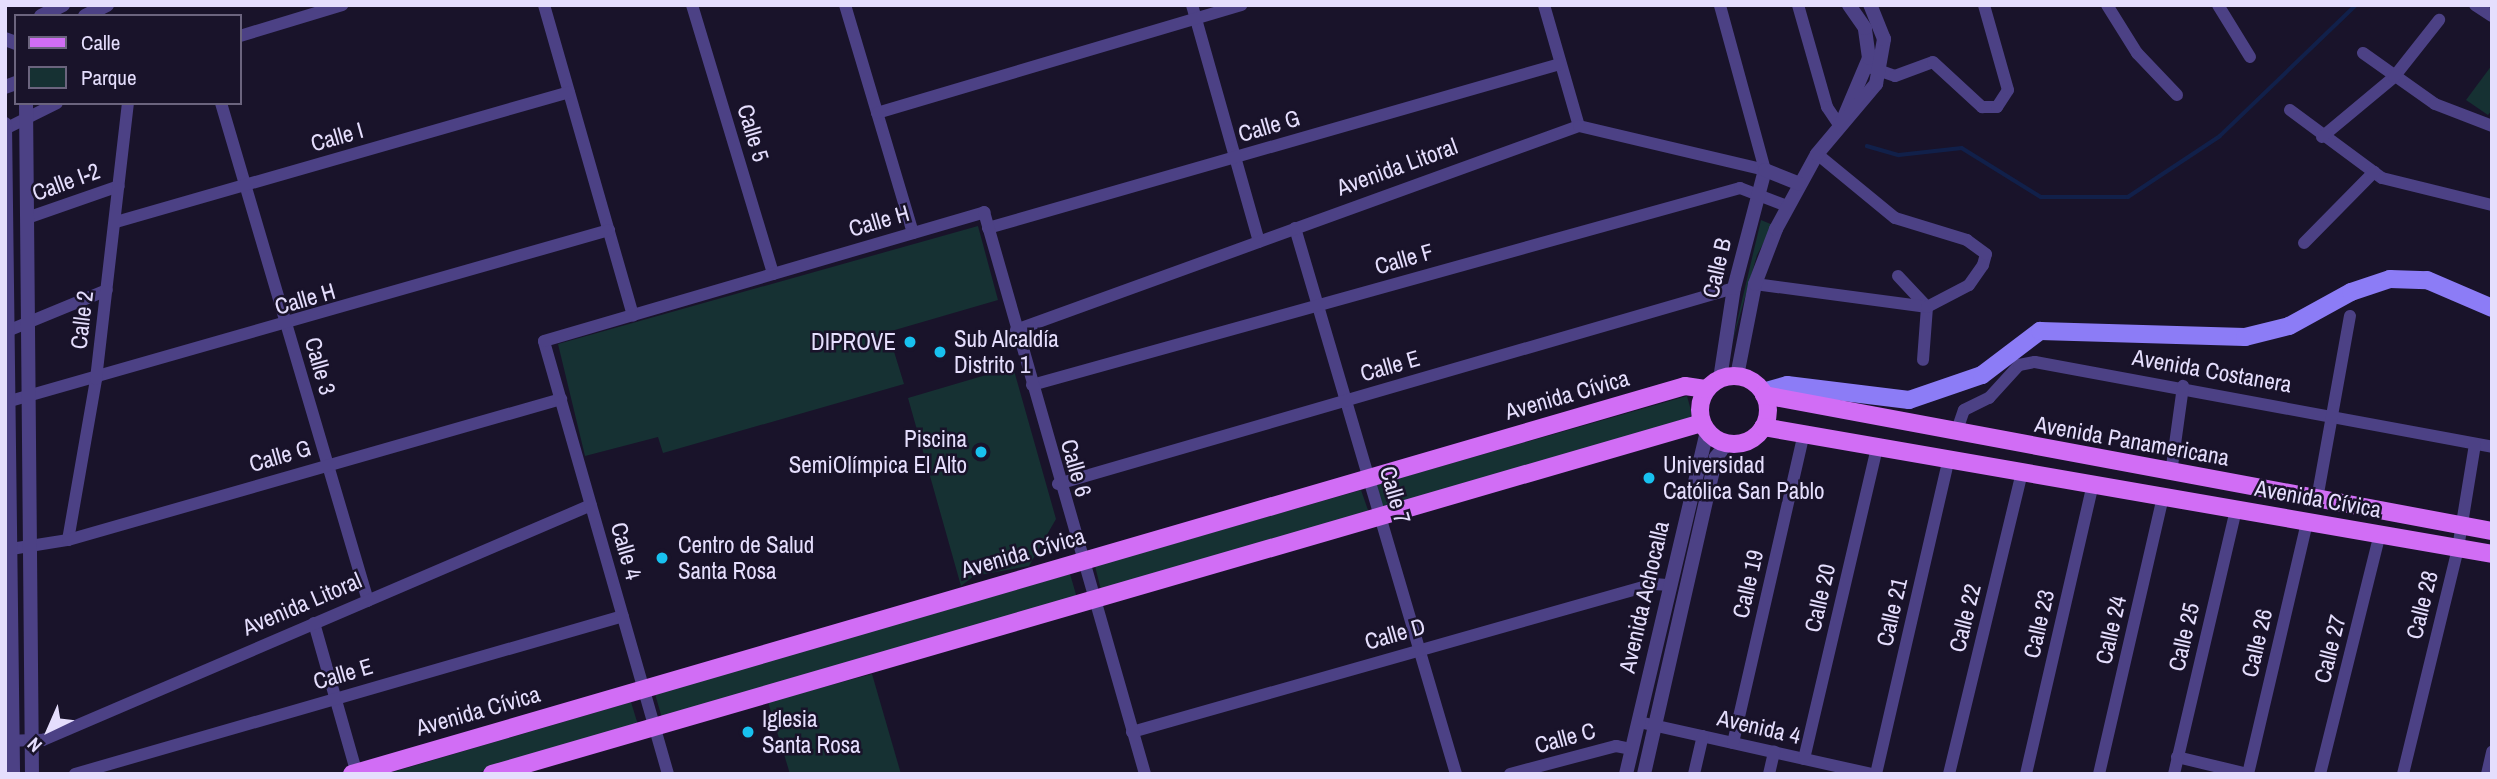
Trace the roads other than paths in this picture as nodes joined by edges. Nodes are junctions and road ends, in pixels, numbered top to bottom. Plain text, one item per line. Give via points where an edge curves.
1 (63, 5) edge
2 (107, 5) edge
3 (342, 5) edge
4 (544, 5) edge
5 (692, 5) edge
6 (845, 5) edge
7 (1192, 5) edge
8 (1241, 5) edge
9 (1544, 5) edge
10 (1720, 5) edge
11 (1798, 5) edge
12 (1849, 5) edge
13 (1870, 5) edge
14 (1983, 5) edge
15 (2107, 5) edge
16 (2218, 5) edge
17 (2475, 5) edge
18 (44, 14) edge
19 (89, 14) edge
20 (2492, 16) edge
21 (1196, 19) junction
22 (2439, 20) dead end
23 (242, 35) edge
24 (2362, 53) dead end
25 (2250, 57) dead end
26 (1560, 64) junction
27 (1874, 69) junction
28 (2394, 77) junction
29 (569, 92) junction
30 (2177, 95) dead end
31 (48, 105) edge
32 (128, 105) edge
33 (222, 105) edge
34 (26, 110) edge
35 (2290, 110) dead end
36 (877, 113) junction
37 (1840, 123) junction
38 (1579, 126) junction
39 (2492, 126) edge
40 (6, 127) edge
41 (2322, 137) junction
42 (1817, 154) junction
43 (1235, 157) junction
44 (1765, 170) junction
45 (2374, 172) junction
46 (1799, 184) junction
47 (245, 185) junction
48 (119, 186) junction
49 (1759, 194) junction
50 (2492, 205) edge
51 (1787, 206) junction
52 (984, 212) joint
53 (27, 218) junction
54 (116, 222) junction
55 (988, 228) junction
56 (1295, 229) junction
57 (609, 230) junction
58 (913, 233) junction
59 (7, 234) edge
60 (1259, 242) junction
61 (2304, 243) dead end
62 (773, 274) junction
63 (1898, 276) dead end
64 (1755, 284) junction
65 (1734, 288) junction
66 (107, 290) junction
67 (1318, 305) junction
68 (1927, 307) junction
69 (2492, 308) edge
70 (633, 315) junction
71 (2350, 316) dead end
72 (27, 320) junction
73 (287, 327) junction
74 (1016, 330) junction
75 (7, 331) edge
76 (544, 341) joint
77 (1923, 360) dead end
78 (96, 379) junction
79 (1721, 381) junction
80 (1032, 385) junction
81 (2183, 386) junction
82 (1763, 393) junction
83 (29, 397) junction
84 (561, 399) junction
85 (10, 401) junction
86 (1345, 401) junction
87 (2333, 414) junction
88 (1704, 427) junction
89 (1763, 427) junction
90 (1956, 433) junction
91 (1804, 434) junction
92 (1727, 443) junction
93 (2475, 444) junction
94 (1877, 447) junction
95 (2492, 447) edge
96 (1949, 459) junction
97 (327, 464) junction
98 (2022, 472) junction
99 (2171, 472) junction
100 (1368, 479) junction
101 (1058, 484) junction
102 (2093, 484) junction
103 (2163, 497) junction
104 (2317, 499) junction
105 (591, 505) junction
106 (2236, 509) junction
107 (1380, 517) junction
108 (2307, 522) junction
109 (2461, 526) junction
110 (2492, 531) edge
111 (2380, 534) junction
112 (68, 540) junction
113 (2458, 548) junction
114 (10, 549) junction
115 (30, 549) junction
116 (2492, 554) edge
117 (1082, 561) junction
118 (1670, 584) junction
119 (1093, 600) junction
120 (368, 601) junction
121 (623, 616) junction
122 (314, 623) junction
123 (1416, 649) junction
124 (644, 688) junction
125 (337, 698) junction
126 (1639, 722) junction
127 (1655, 725) junction
128 (655, 726) junction
129 (1132, 732) junction
130 (1703, 736) junction
131 (9, 741) edge
132 (31, 741) junction
133 (1733, 743) junction
134 (1632, 749) junction
135 (1774, 752) junction
136 (2492, 752) edge
137 (2177, 757) junction
138 (1804, 759) junction
139 (1845, 771) edge
140 (355, 773) edge
141 (13, 774) edge
142 (32, 774) edge
143 (75, 774) edge
144 (492, 774) edge
145 (668, 774) edge
146 (1145, 774) edge
147 (1455, 774) edge
148 (1510, 774) edge
149 (1626, 774) edge
150 (1644, 774) edge
151 (1694, 774) edge
152 (1769, 774) edge
153 (1871, 774) edge
154 (1876, 774) edge
155 (1950, 774) edge
156 (2026, 774) edge
157 (2099, 774) edge
158 (2174, 774) edge
159 (2248, 774) edge
160 (2320, 774) edge
161 (2403, 774) edge
162 (2487, 774) edge

1 - 18 street
2 - 19 street
3 - 23 street
4 - 29 street
5 - 62 street, Calle 5
6 - 36 street
7 - 21 street
8 - 21 street
9 - 26 street
10 - 44 street
11 - 37 street via 1827,107
12 - 27 street via 1868,35
13 - 27 street via 1884,39
14 - 27 street via 2008,90 1997,107 1982,107 1933,62 1895,76
15 - 30 street via 2137,53
16 - 25 street
17 - 20 street
21 - 36 street
21 - 43 street
22 - 28 street
24 - 28 street
26 - 38 street
26 - 43 street, Calle G
27 - 37 street, Calle B via 1870,97
28 - 39 street via 2435,104
28 - 41 street
29 - 47 street, Calle I
29 - 57 street
31 - 34 street
32 - 48 street, Calle 2
33 - 47 street, Calle 3
34 - 40 street
34 - 53 street
35 - 41 street
36 - 58 street
37 - 42 street, Calle B
38 - 44 street
38 - 56 street, Avenida Litoral
40 - 59 street
41 - 45 street
42 - 46 street, Calle B
42 - 68 street via 1895,218 1967,240 1986,254 1969,285
43 - 55 street, Calle G
43 - 60 street
44 - 46 street
44 - 49 street, Calle B
45 - 50 street
45 - 61 street
46 - 51 street, Calle B
47 - 54 street, Calle I
47 - 73 street, Calle 3
48 - 53 street, Calle I-2
48 - 54 street, Calle 2
49 - 51 street, Calle F
49 - 65 street, Calle B
49 - 67 street, Calle F via 1740,188
51 - 64 street, Calle B
52 - 55 street, Calle 6
52 - 58 street, Calle H
53 - 72 street
54 - 66 street, Calle 2
55 - 74 street, Calle 6
56 - 60 street, Avenida Litoral
56 - 67 street, Calle 7
57 - 70 street
57 - 73 street, Calle H
58 - 62 street, Calle H
59 - 75 street
60 - 74 street, Avenida Litoral
62 - 70 street, Calle H
63 - 68 street
64 - 68 street
64 - 79 street, Calle B
65 - 79 street, Calle B
65 - 86 street, Calle E
66 - 72 street
66 - 78 street, Calle 2
67 - 80 street, Calle F
67 - 86 street, Calle 7
68 - 77 street
69 - 82 main road via 2427,280 2390,279 2351,292 2289,326 2245,337 2040,331 1982,375 1909,400 1787,385
70 - 76 street, Calle H
71 - 87 street
72 - 75 street
72 - 83 street
73 - 78 street, Calle H
73 - 97 street, Calle 3
74 - 80 street, Calle 6
75 - 85 street
76 - 84 street, Calle 4
78 - 83 street, Calle H
78 - 112 street, Calle 2
79 - 82 main road
79 - 88 main road
79 - 100 main road, Avenida Cívica via 1685,386
80 - 101 street, Calle 6
81 - 87 street, Avenida Costanera
81 - 90 street, Avenida Costanera via 2027,363 1989,398 1964,410
81 - 99 street
82 - 89 main road
82 - 90 main road, Avenida Panamericana
83 - 85 street, Calle H
83 - 115 street
84 - 97 street, Calle G
84 - 105 street, Calle 4
85 - 114 street
86 - 100 street, Calle 7
86 - 101 street, Calle E
87 - 93 street, Avenida Costanera
87 - 104 street
88 - 92 main road
88 - 107 main road
88 - 118 street, Avenida Achocalla
89 - 91 main road, Avenida Cívica
89 - 92 main road via 1746,442
90 - 99 main road, Avenida Panamericana
91 - 94 main road, Avenida Cívica
91 - 133 street, Calle 19
92 - 127 street, Avenida Achocalla via 1716,457
93 - 95 street, Avenida Costanera
93 - 109 street, Calle 28
94 - 96 main road, Avenida Cívica
94 - 138 street, Calle 20
96 - 98 main road, Avenida Cívica
96 - 154 street, Calle 21
97 - 112 street, Calle G
97 - 120 street, Calle 3
98 - 102 main road, Avenida Cívica
98 - 155 street, Calle 22
99 - 104 main road, Avenida Panamericana
100 - 107 street, Calle 7
100 - 117 main road, Avenida Cívica
101 - 117 street, Calle 6
102 - 103 main road, Avenida Cívica
102 - 156 street, Calle 23
103 - 106 main road, Avenida Cívica
103 - 157 street, Calle 24
104 - 109 main road, Avenida Panamericana
105 - 120 street, Avenida Litoral
105 - 121 street, Calle 4
106 - 108 main road, Avenida Cívica
106 - 137 street, Calle 25
107 - 119 main road
107 - 123 street, Calle 7
108 - 111 main road, Avenida Cívica
108 - 159 street, Calle 26
109 - 110 main road, Avenida Panamericana
109 - 113 street, Calle 28
111 - 113 main road, Avenida Cívica
111 - 160 street, Calle 27
112 - 115 street, Calle G
113 - 116 main road, Avenida Cívica
113 - 161 street, Calle 28
114 - 115 street, Calle G
114 - 131 street
115 - 132 street
117 - 119 street, Calle 6
117 - 124 main road, Avenida Cívica
118 - 123 street, Calle D
118 - 126 street, Avenida Achocalla
119 - 128 main road
119 - 129 street, Calle 6
120 - 122 street, Avenida Litoral
121 - 124 street, Calle 4
121 - 125 street, Calle E
122 - 125 street
122 - 132 street, Avenida Litoral
123 - 129 street, Calle D
123 - 147 street, Calle 7
124 - 128 street, Calle 4
124 - 140 main road, Avenida Cívica
125 - 140 street
125 - 143 street, Calle E
126 - 127 street, Avenida 4
126 - 134 street, Avenida Achocalla
127 - 130 street, Avenida 4
127 - 150 street, Avenida Achocalla
128 - 144 main road
128 - 145 street, Calle 4
129 - 146 street, Calle 6
130 - 133 street, Avenida 4
130 - 151 street
131 - 132 street
131 - 141 street
132 - 142 street
133 - 135 street, Avenida 4
134 - 148 street, Calle C via 1616,746
134 - 149 street, Avenida Achocalla
135 - 138 street, Avenida 4
135 - 152 street
136 - 162 street
137 - 158 street, Calle 25
137 - 159 street
138 - 139 street, Avenida 4
139 - 153 street, Avenida 4

